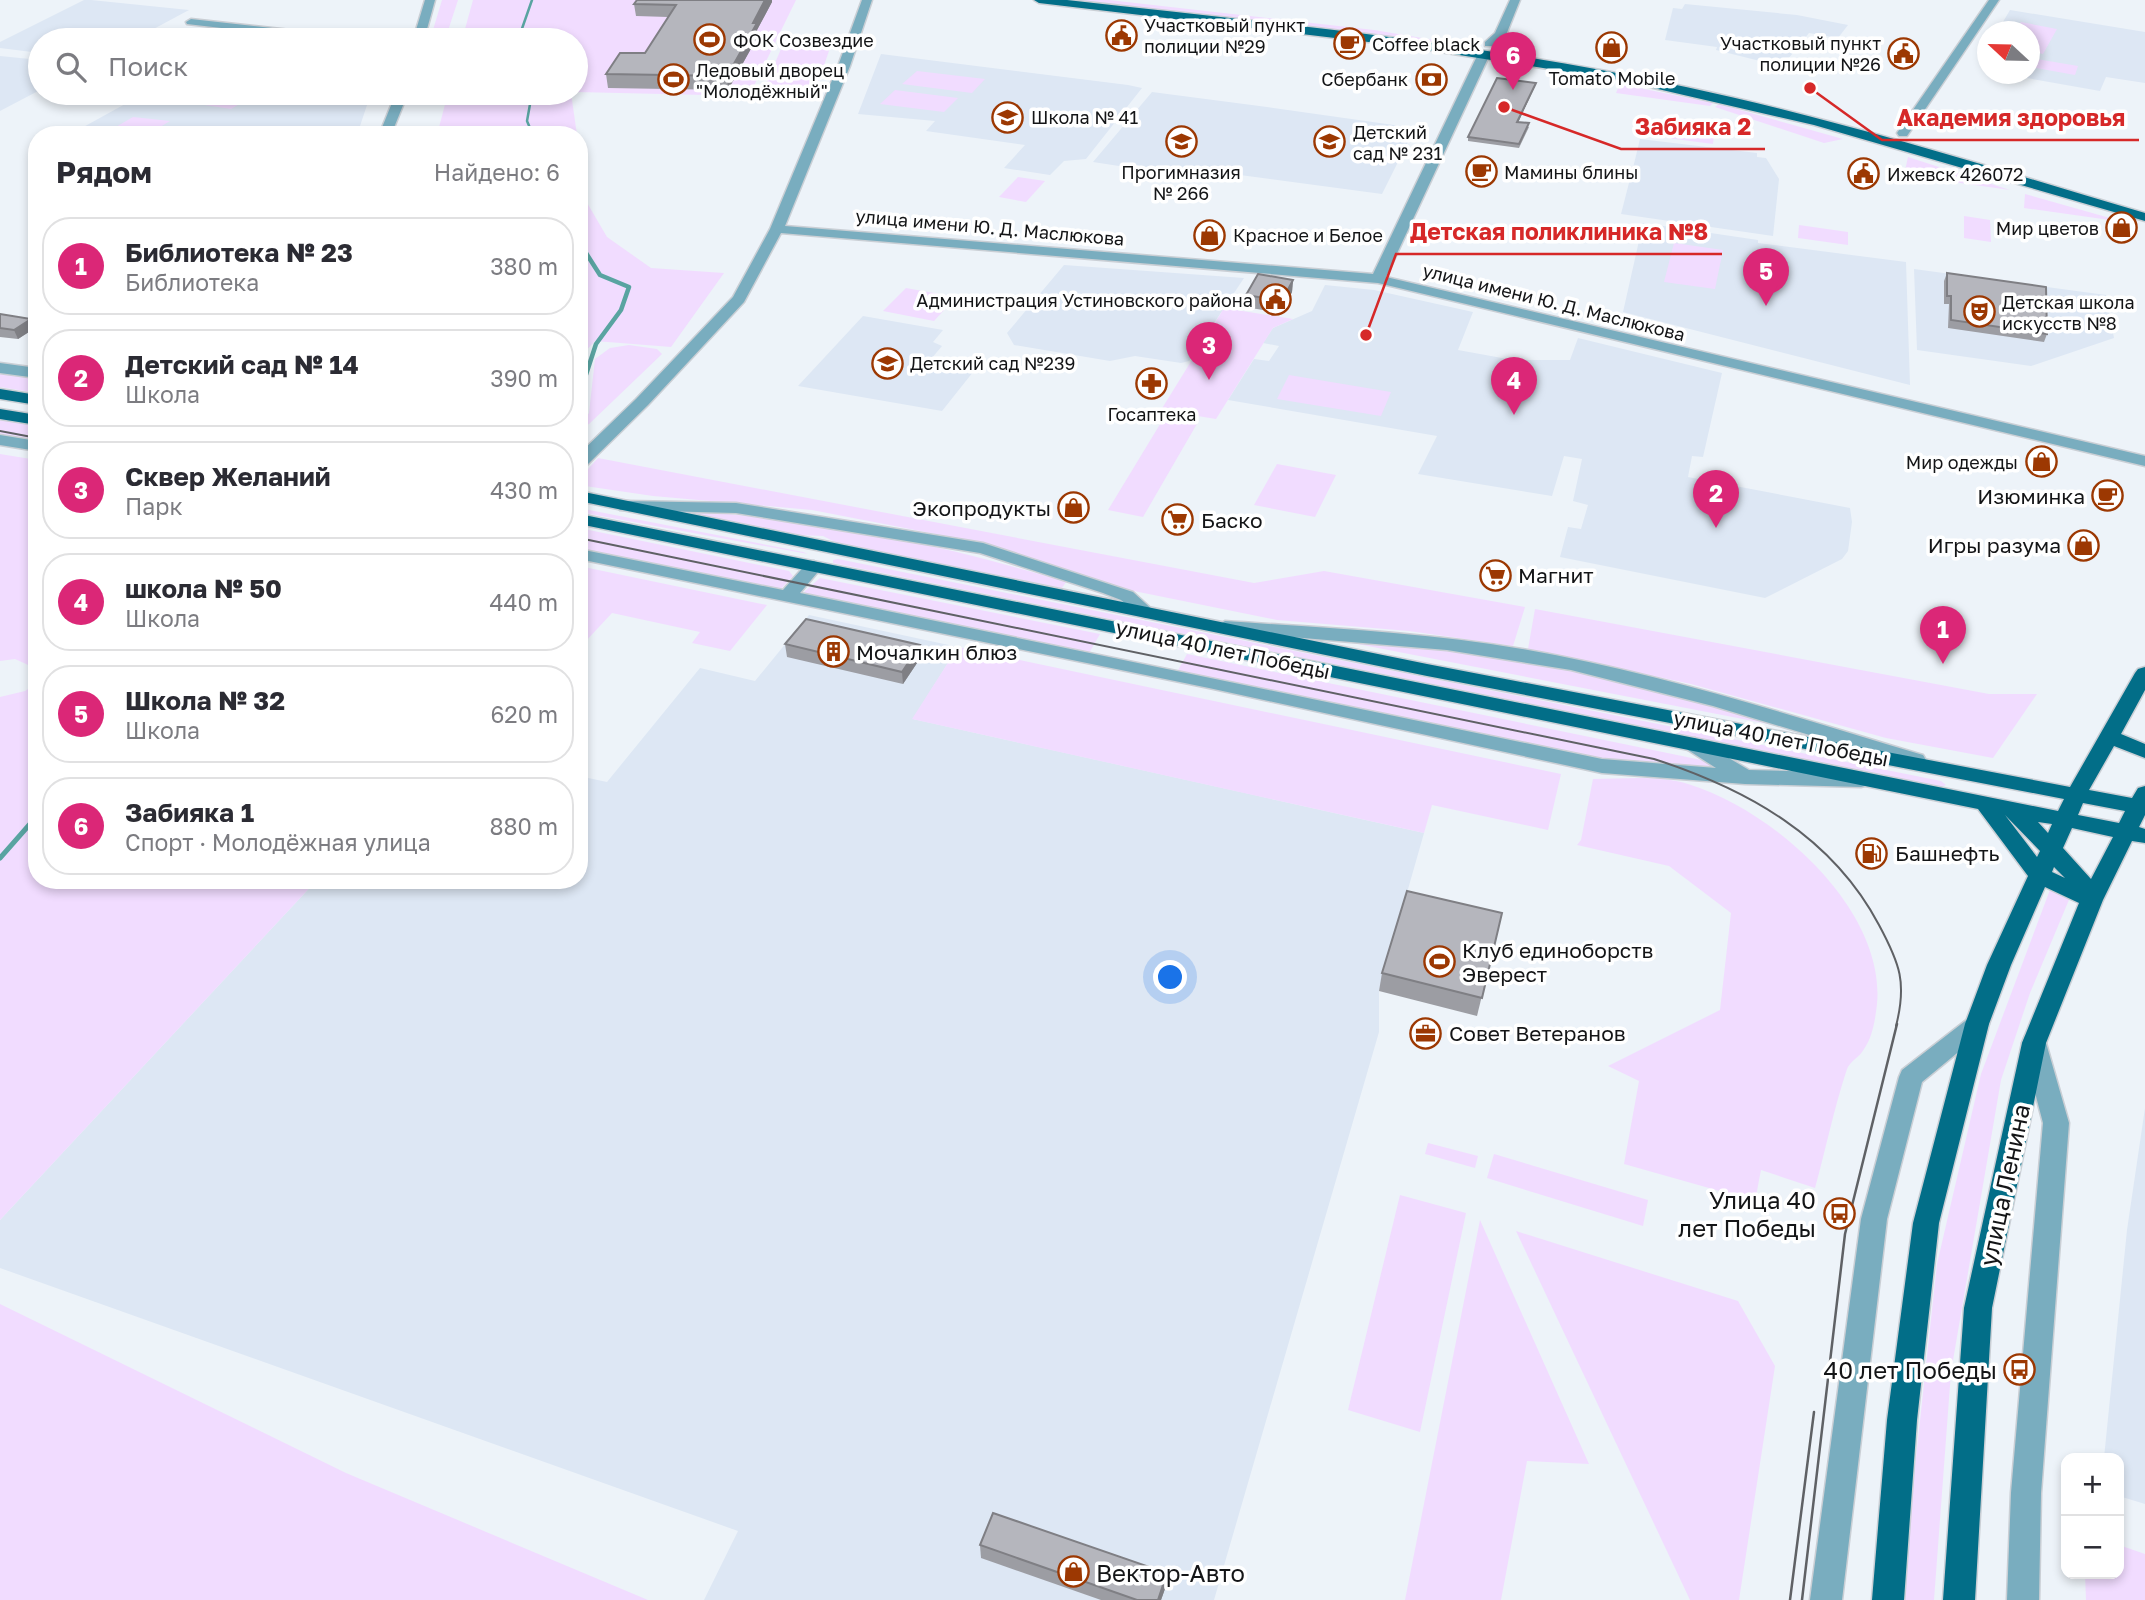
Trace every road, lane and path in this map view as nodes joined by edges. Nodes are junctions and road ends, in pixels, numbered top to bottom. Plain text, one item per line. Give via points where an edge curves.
1 (430, 0) edge
2 (867, 0) edge
3 (1039, 0) edge
4 (1133, 0) edge
5 (1515, 0) edge
6 (1994, 0) edge
7 (191, 22) dead end
8 (245, 28) edge
9 (422, 28) edge
10 (1487, 49) junction
11 (397, 105) edge
12 (388, 126) edge
13 (1903, 133) junction
14 (2145, 204) edge
15 (2145, 218) edge
16 (776, 229) junction
17 (1378, 279) junction
18 (0, 368) edge
19 (28, 372) edge
20 (0, 394) edge
21 (28, 399) edge
22 (0, 414) edge
23 (28, 419) edge
24 (0, 440) edge
25 (28, 445) edge
26 (588, 454) edge
27 (2145, 461) edge
28 (588, 496) edge
29 (622, 506) junction
30 (588, 521) edge
31 (829, 547) junction
32 (588, 556) edge
33 (814, 566) junction
34 (788, 596) junction
35 (1146, 612) junction
36 (1212, 626) junction
37 (2145, 673) edge
38 (2109, 737) junction
39 (1695, 745) junction
40 (2145, 751) edge
41 (1948, 770) junction
42 (1984, 777) junction
43 (1745, 778) junction
44 (1867, 780) junction
45 (2077, 795) junction
46 (1949, 796) junction
47 (2143, 803) edge
48 (1985, 804) junction
49 (2016, 810) junction
50 (2065, 820) junction
51 (2135, 834) edge
52 (2051, 848) junction
53 (2039, 875) junction
54 (2093, 898) junction
55 (1977, 1024) junction
56 (2034, 1043) junction
57 (1826, 1600) edge
58 (1888, 1600) edge
59 (1959, 1600) edge
60 (2023, 1600) edge

1 - 9 street
2 - 16 street
3 - 10 main road
4 - 10 main road via 1328,22
5 - 10 street via 1500,35
6 - 13 street
7 - 8 street
10 - 13 main road via 1692,81
10 - 15 main road via 1795,115
10 - 17 street
11 - 12 street
13 - 14 main road
16 - 17 street, улица имени Ю. Д. Маслюкова
16 - 26 street via 739,299
17 - 27 street, улица имени Ю. Д. Маслюкова
18 - 19 street
20 - 21 main road
22 - 23 main road
24 - 25 street
28 - 29 main road, улица 40 лет Победы
29 - 31 main road, улица 40 лет Победы
29 - 35 street, улица 40 лет Победы via 736,508 984,548 1127,596
30 - 33 main road, улица 40 лет Победы
31 - 33 main road
31 - 35 main road, улица 40 лет Победы
32 - 34 street, улица 40 лет Победы
33 - 34 street
33 - 39 main road, улица 40 лет Победы
34 - 43 street, улица 40 лет Победы via 1602,766
35 - 36 main road, улица 40 лет Победы
36 - 41 main road, улица 40 лет Победы
36 - 41 street, улица 40 лет Победы via 1413,640 1521,655 1686,693
37 - 38 main road
38 - 40 main road
38 - 45 main road
39 - 43 street
39 - 44 main road, улица 40 лет Победы
41 - 42 main road, улица 40 лет Победы
41 - 46 main road
42 - 45 main road, улица 40 лет Победы
42 - 49 main road
43 - 44 street, улица 40 лет Победы
44 - 46 main road, улица 40 лет Победы
45 - 47 main road, улица 40 лет Победы
45 - 50 main road
46 - 48 main road, улица 40 лет Победы
47 - 51 main road, улица Ленина
48 - 49 main road, улица 40 лет Победы
48 - 53 main road
49 - 50 main road, улица 40 лет Победы
49 - 52 main road
50 - 51 main road, улица 40 лет Победы
50 - 52 main road
51 - 54 main road, улица Ленина
52 - 53 main road
52 - 54 main road
53 - 54 main road
53 - 55 main road
54 - 56 main road, улица Ленина
55 - 57 street via 1911,1077 1874,1219
55 - 58 main road via 1926,1223 1902,1420
56 - 59 main road, улица Ленина via 1978,1308
56 - 60 street via 2056,1123 2026,1493

